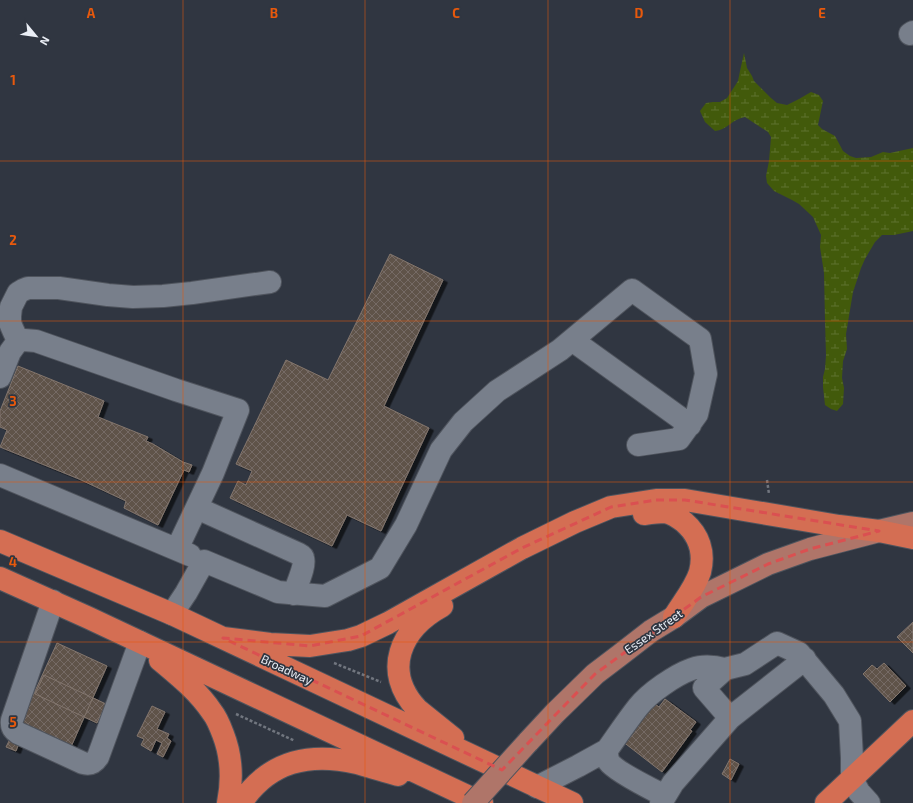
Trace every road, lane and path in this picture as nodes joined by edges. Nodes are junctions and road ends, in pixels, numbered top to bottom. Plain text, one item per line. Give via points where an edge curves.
1 (270, 282) dead end
2 (572, 340) junction
3 (18, 341) junction
4 (0, 377) edge
5 (690, 425) junction
6 (638, 445) dead end
7 (0, 475) edge
8 (197, 508) junction
9 (913, 523) edge
10 (879, 531) junction
11 (913, 531) edge
12 (913, 538) edge
13 (0, 541) edge
14 (178, 549) junction
15 (204, 561) junction
16 (0, 578) edge
17 (294, 594) junction
18 (52, 601) junction
19 (172, 614) junction
20 (674, 616) junction
21 (223, 638) junction
22 (140, 642) junction
23 (805, 660) junction
24 (330, 661) dead end
25 (725, 669) junction
26 (384, 683) dead end
27 (231, 712) dead end
28 (730, 718) junction
29 (913, 721) edge
30 (299, 743) dead end
31 (607, 750) junction
32 (484, 762) junction
33 (852, 779) junction
34 (537, 787) junction
35 (467, 798) edge
36 (663, 800) edge
37 (228, 803) edge
38 (241, 803) edge
39 (482, 803) edge
40 (572, 803) edge
41 (826, 803) edge
42 (869, 803) edge

1 - 3 lane via 133,298 59,288 28,288 18,294 11,307 10,323
2 - 5 lane
2 - 5 lane via 632,290 700,339 706,374 698,414
2 - 17 lane via 497,391 464,422 441,450 406,525 380,568 325,596
3 - 4 lane via 10,352
3 - 8 lane via 36,341 238,410
5 - 6 lane via 680,439
7 - 14 lane
8 - 14 lane
8 - 17 lane via 303,557 304,566
9 - 10 main road, Essex Street
10 - 11 main road, Essex Street
10 - 12 highway
10 - 20 main road, Essex Street via 810,549 768,564 700,596
10 - 21 highway via 685,500 656,500 622,505 575,522 522,548 361,636 310,646
13 - 19 highway, Broadway
14 - 15 lane
15 - 17 lane via 278,592
15 - 19 lane
16 - 18 highway
18 - 22 highway
18 - 22 lane via 12,720 12,728 18,733 83,763 94,762
19 - 21 highway, Broadway
20 - 32 highway via 695,584 702,556 699,542 692,529 666,512 615,516 523,560 425,617 410,633 401,650 398,665 403,689 417,709
20 - 35 main road, Essex Street, bridge via 596,674
21 - 32 highway, Broadway
22 - 35 highway
22 - 37 highway via 188,684 217,718 230,759 231,785
23 - 25 lane via 799,653 777,643 745,664
23 - 28 lane
23 - 33 lane via 834,695 850,722
24 - 26 path
25 - 28 lane via 704,688
25 - 31 lane via 713,666 693,668 660,687 638,706
27 - 30 path
28 - 36 lane via 674,783
29 - 33 highway
31 - 34 lane
31 - 36 lane via 610,763 617,770
32 - 34 highway, Broadway
33 - 41 highway
33 - 42 lane
34 - 40 highway, Broadway
35 - 38 highway via 356,763 312,759 289,764 268,774 252,788
35 - 39 highway

